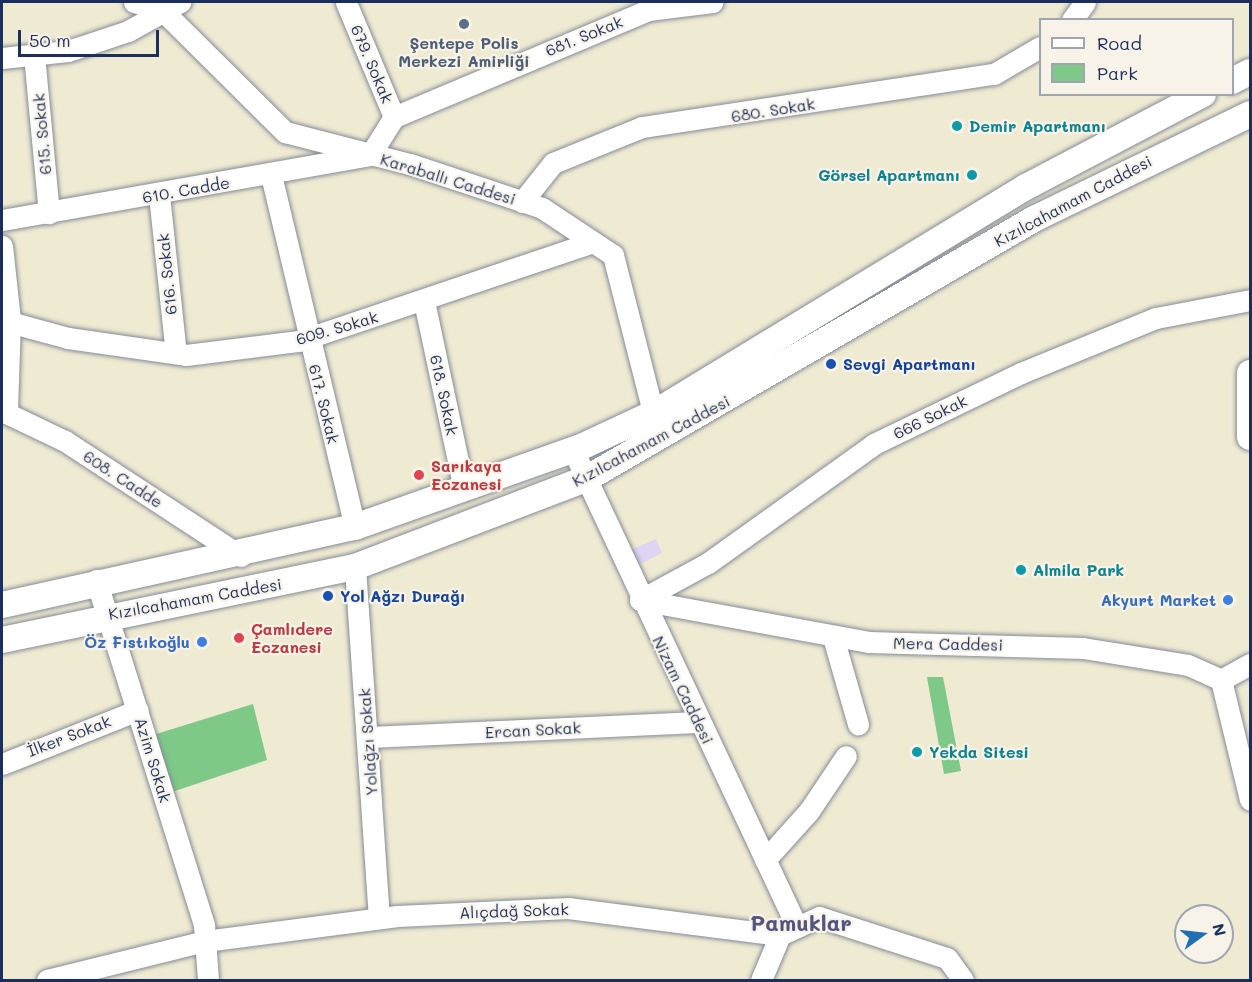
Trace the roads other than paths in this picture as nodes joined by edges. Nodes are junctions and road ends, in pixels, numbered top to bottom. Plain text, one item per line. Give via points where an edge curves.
1 (135, 2) edge
2 (346, 2) edge
3 (714, 2) edge
4 (1085, 2) edge
5 (171, 5) edge
6 (1073, 18) edge
7 (1039, 48) edge
8 (34, 55) junction
9 (2, 58) edge
10 (1251, 72) edge
11 (1234, 80) edge
12 (1199, 96) edge
13 (1251, 114) edge
14 (394, 117) junction
15 (370, 156) junction
16 (271, 175) junction
17 (159, 195) junction
18 (522, 202) junction
19 (49, 213) junction
20 (2, 220) edge
21 (593, 242) junction
22 (2, 246) edge
23 (1251, 300) edge
24 (424, 301) junction
25 (6, 320) edge
26 (308, 338) junction
27 (176, 353) junction
28 (1251, 373) edge
29 (4, 410) edge
30 (654, 413) junction
31 (1251, 437) edge
32 (660, 438) junction
33 (573, 450) junction
34 (586, 479) junction
35 (464, 489) junction
36 (355, 527) junction
37 (241, 556) junction
38 (355, 567) junction
39 (96, 580) junction
40 (640, 600) junction
41 (2, 605) edge
42 (108, 615) junction
43 (833, 637) junction
44 (2, 640) edge
45 (1251, 664) edge
46 (1221, 680) junction
47 (138, 710) junction
48 (698, 722) junction
49 (858, 724) dead end
50 (369, 737) junction
51 (846, 756) dead end
52 (2, 764) edge
53 (1251, 800) edge
54 (765, 860) junction
55 (378, 918) junction
56 (788, 931) junction
57 (205, 941) junction
58 (47, 981) edge
59 (208, 981) edge
60 (761, 981) edge
61 (963, 981) edge

1 - 5 street, Karaballı Caddesi
2 - 14 street, 679. Sokak
3 - 14 street, 681. Sokak via 648,10
4 - 6 street
5 - 8 street via 128,31 68,51
5 - 15 street, Karaballı Caddesi via 285,132
7 - 18 street, 680. Sokak via 994,74 632,130 552,163
8 - 9 street
8 - 19 street, 615. Sokak
10 - 11 main road
12 - 30 main road, Kızılcahamam Caddesi via 1026,188
13 - 32 main road, Kızılcahamam Caddesi via 1034,219
14 - 15 street, 679. Sokak
15 - 16 street, 610. Cadde
15 - 18 street, Karaballı Caddesi
16 - 17 street, 610. Cadde
16 - 26 street, 617. Sokak
17 - 19 street, 610. Cadde
17 - 27 street, 616. Sokak
18 - 21 street, Karaballı Caddesi
19 - 20 street, 610. Cadde
21 - 24 street, 609. Sokak
21 - 30 street, Karaballı Caddesi via 613,255
22 - 25 street
23 - 40 street, 666 Sokak via 1156,318 1021,373 874,444 708,563
24 - 26 street, 609. Sokak
24 - 35 street, 618. Sokak
25 - 27 street, 609. Sokak via 68,338
25 - 29 street
26 - 27 street, 609. Sokak
26 - 36 street, 617. Sokak
28 - 31 main road
29 - 37 street, 608. Cadde via 65,441
30 - 32 street, Karaballı Caddesi
30 - 33 main road, Kızılcahamam Caddesi
32 - 34 main road, Kızılcahamam Caddesi
33 - 34 street, Nizam Caddesi
33 - 35 main road, Kızılcahamam Caddesi
34 - 38 main road, Kızılcahamam Caddesi
34 - 40 street, Nizam Caddesi
35 - 36 main road, Kızılcahamam Caddesi
36 - 37 main road, Kızılcahamam Caddesi
37 - 39 main road, Kızılcahamam Caddesi
38 - 42 main road, Kızılcahamam Caddesi via 181,605
38 - 50 street, Yolağzı Sokak
39 - 41 main road, Kızılcahamam Caddesi
39 - 42 street, Azim Sokak
40 - 43 street, Mera Caddesi
40 - 48 street, Nizam Caddesi
42 - 44 main road, Kızılcahamam Caddesi
42 - 47 street, Azim Sokak
43 - 46 street, Mera Caddesi via 1083,648 1188,665
43 - 49 street
45 - 46 street
46 - 53 street
47 - 52 street, İlker Sokak
47 - 57 street, Azim Sokak
48 - 50 street, Ercan Sokak
48 - 54 street, Nizam Caddesi
50 - 55 street, Yolağzı Sokak
51 - 54 street via 809,811
54 - 56 street, Nizam Caddesi
55 - 56 street, Alıçdağ Sokak via 568,908
55 - 57 street, Alıçdağ Sokak
56 - 60 street
56 - 61 street, Alıçdağ Sokak via 819,917 947,958
57 - 58 street, Alıçdağ Sokak
57 - 59 street, Azim Sokak

